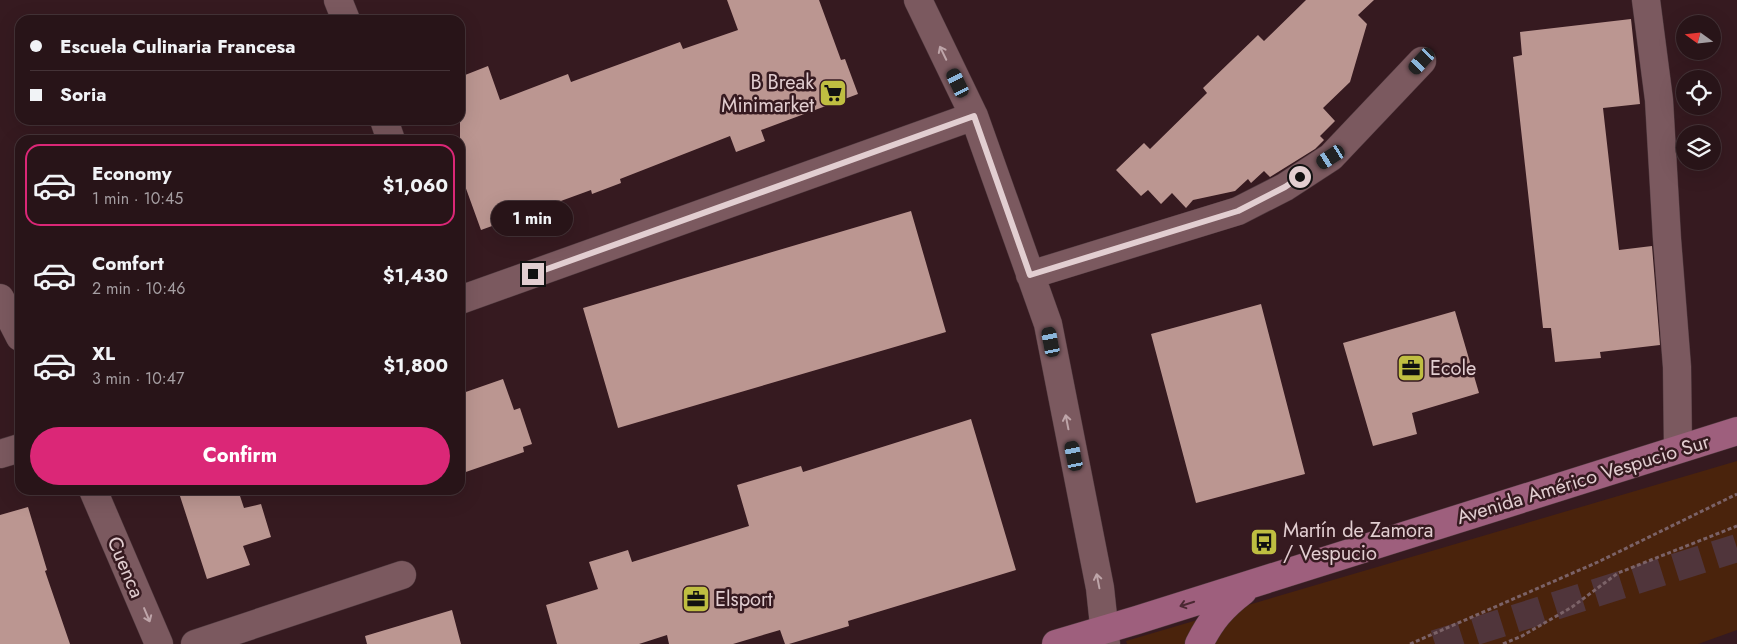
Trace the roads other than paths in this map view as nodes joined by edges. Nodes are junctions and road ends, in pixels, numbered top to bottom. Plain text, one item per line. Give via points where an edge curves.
1 (338, 0) edge
2 (918, 0) edge
3 (1646, 0) edge
4 (344, 15) edge
5 (1422, 61) dead end
6 (974, 116) junction
7 (1030, 275) junction
8 (0, 298) edge
9 (465, 298) edge
10 (15, 327) edge
11 (1737, 430) edge
12 (1678, 449) junction
13 (15, 450) edge
14 (0, 454) edge
15 (95, 495) edge
16 (402, 576) dead end
17 (1266, 578) junction
18 (1106, 637) edge
19 (159, 644) edge
20 (195, 644) edge
21 (1056, 644) edge
22 (1200, 644) edge

1 - 4 street
6 -> 2 street
3 - 12 street via 1659,100 1677,367
5 - 7 street via 1331,157 1285,187 1238,211
6 - 7 street
6 - 9 street
18 -> 7 street via 1100,588 1048,324
8 - 10 street
11 - 12 main road, Avenida Américo Vespucio Sur
12 - 17 main road, Avenida Américo Vespucio Sur
13 - 14 street
15 -> 19 street, Cuenca
16 - 20 street
17 -> 18 main road, Avenida Américo Vespucio Sur
17 - 22 main road via 1224,606 1208,626
18 - 21 main road, Avenida Américo Vespucio Sur

